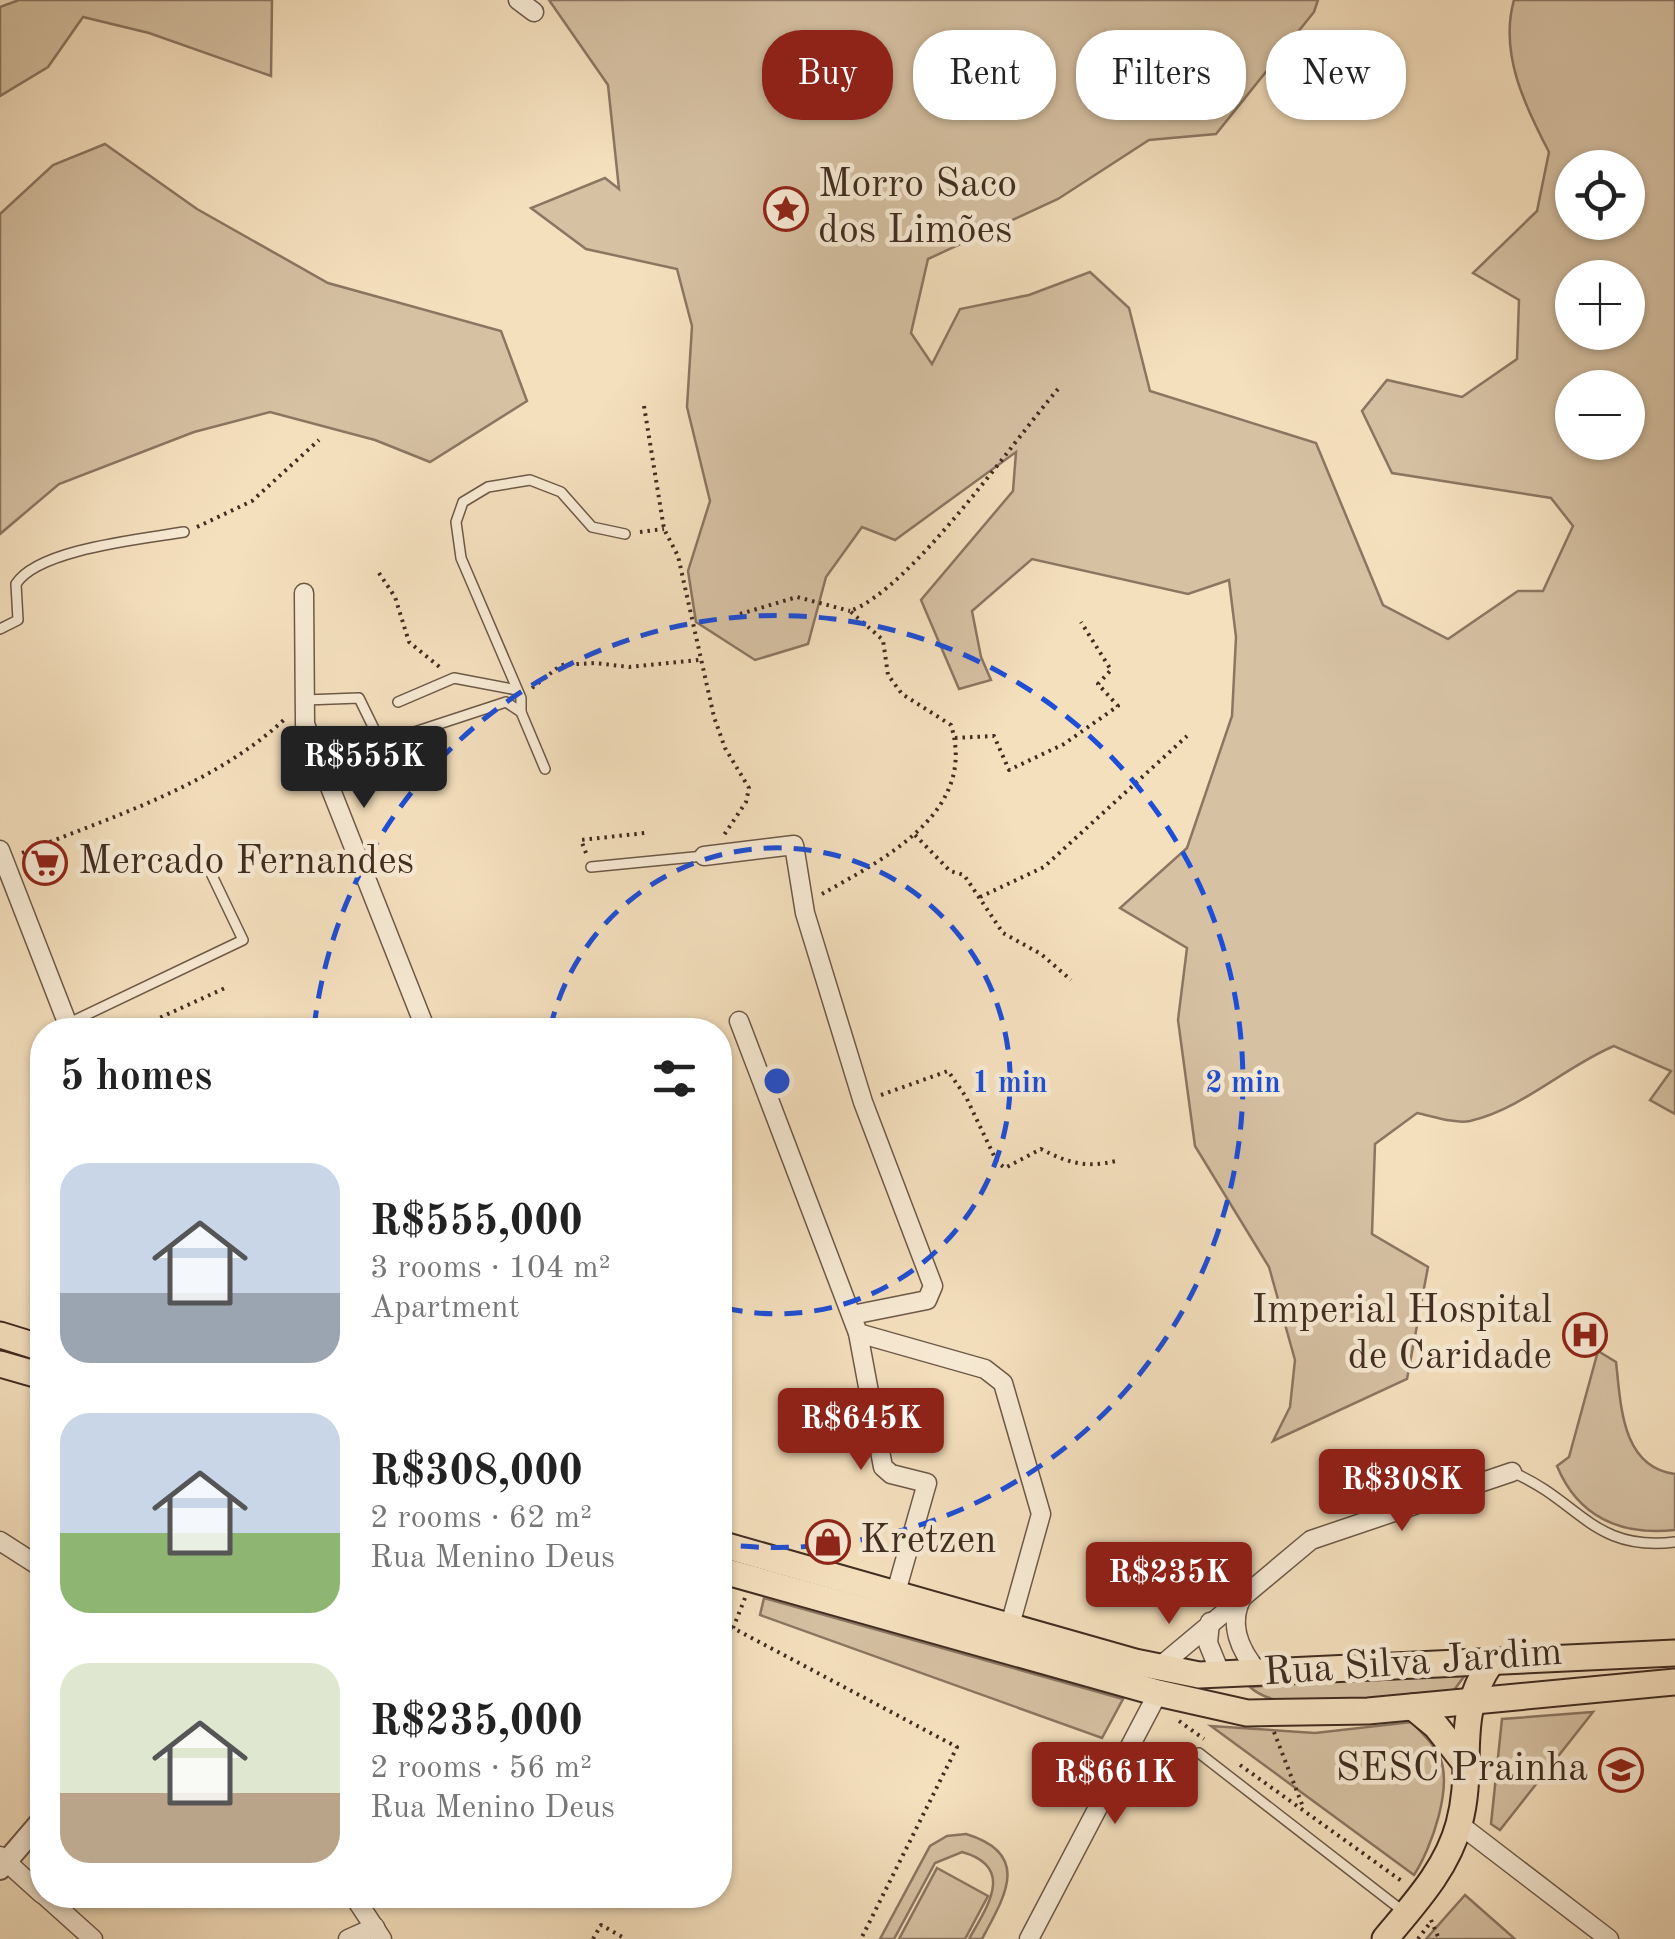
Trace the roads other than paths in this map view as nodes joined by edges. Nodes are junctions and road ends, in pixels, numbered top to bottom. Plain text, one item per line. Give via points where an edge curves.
1 (518, 0) edge
2 (534, 12) dead end
3 (184, 532) road end
4 (625, 534) road end
5 (304, 593) dead end
6 (0, 629) edge
7 (519, 694) junction
8 (305, 700) junction
9 (398, 702) dead end
10 (521, 712) junction
11 (545, 769) dead end
12 (704, 856) joint
13 (1, 857) edge
14 (208, 867) dead end
15 (591, 867) road end
16 (64, 1018) edge
17 (86, 1018) edge
18 (421, 1018) edge
19 (739, 1022) dead end
20 (855, 1324) junction
21 (0, 1335) edge
22 (30, 1344) edge
23 (0, 1364) edge
24 (30, 1373) edge
25 (1512, 1472) joint
26 (0, 1541) edge
27 (1675, 1542) edge
28 (732, 1547) edge
29 (30, 1560) edge
30 (732, 1573) edge
31 (1246, 1591) junction
32 (896, 1592) junction
33 (1210, 1622) junction
34 (1010, 1624) junction
35 (1675, 1653) edge
36 (1492, 1661) junction
37 (1259, 1673) junction
38 (1221, 1675) junction
39 (1675, 1682) edge
40 (1155, 1691) junction
41 (1470, 1699) junction
42 (1412, 1707) junction
43 (1258, 1713) junction
44 (1199, 1753) dead end
45 (1466, 1762) junction
46 (1459, 1824) junction
47 (30, 1833) edge
48 (2, 1862) edge
49 (30, 1884) edge
50 (1414, 1905) junction
51 (59, 1908) edge
52 (362, 1908) edge
53 (378, 1933) edge
54 (93, 1939) edge
55 (348, 1939) edge
56 (1029, 1939) edge
57 (1385, 1939) edge
58 (1609, 1939) edge

1 - 2 street
3 - 6 lane via 38,565 16,584 18,620
4 - 7 lane via 592,527 561,492 530,480 488,487 463,502 456,522 461,558
5 - 8 street
7 - 9 lane via 454,678
7 - 10 lane
8 - 10 lane via 359,698 381,743 506,702
8 - 18 street via 310,742
10 - 11 lane
12 - 15 lane
12 - 20 street via 794,845 798,884 863,1102 933,1286 927,1300
13 - 16 street
14 - 17 lane via 242,940
19 - 20 street
20 - 32 street via 884,1466 927,1483
20 - 34 street via 985,1368 1003,1383 1041,1514
21 - 22 main road
23 - 24 main road
25 - 27 lane via 1540,1484 1618,1541
25 - 31 street via 1311,1540
26 - 29 street
28 - 32 main road
30 - 40 main road
31 - 33 street
31 - 37 street via 1235,1624 1240,1647
32 - 34 main road
33 - 38 street via 1208,1643
33 - 40 street
34 - 40 main road
35 - 36 main road, Rua Silva Jardim
36 - 37 main road, Rua Silva Jardim
36 - 41 main road
37 - 38 main road, Rua Silva Jardim
38 - 40 main road, Rua Silva Jardim
38 - 43 main road
39 - 41 main road, Rua Silva Jardim
40 - 43 main road, Rua Silva Jardim
40 - 56 street
41 - 42 main road, Rua Silva Jardim
41 - 45 main road
42 - 43 main road, Rua Silva Jardim
42 - 45 main road
44 - 50 lane
45 - 46 main road
46 - 50 main road
46 - 58 street
47 - 48 street
48 - 49 street
50 - 57 main road
51 - 54 street
52 - 53 street
53 - 55 street

